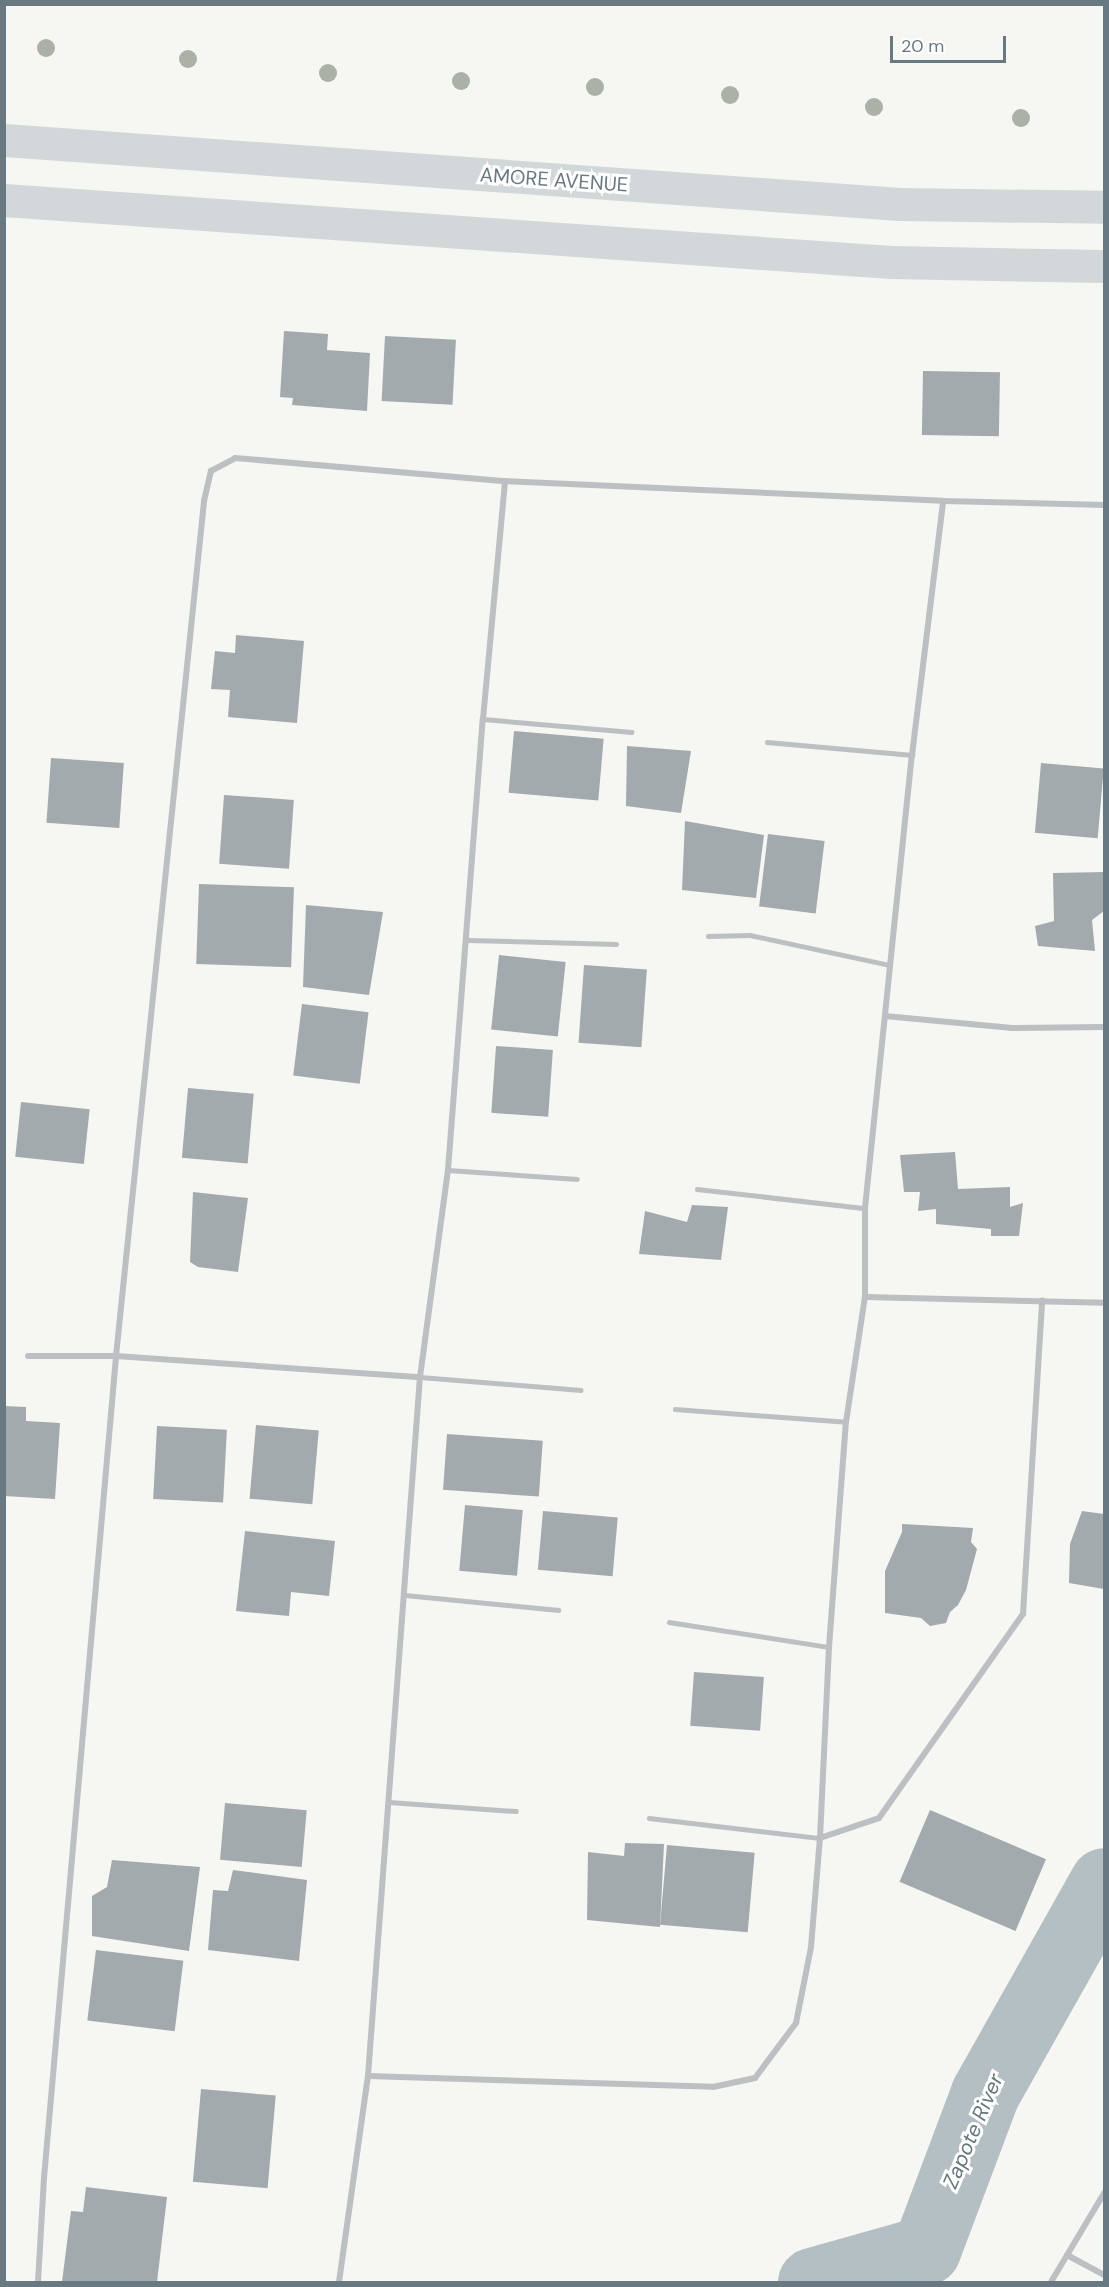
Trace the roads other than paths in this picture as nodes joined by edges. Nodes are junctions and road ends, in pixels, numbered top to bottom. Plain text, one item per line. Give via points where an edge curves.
1 (4, 140) edge
2 (4, 200) edge
3 (1104, 207) edge
4 (1104, 266) edge
5 (505, 481) junction
6 (943, 501) junction
7 (1104, 505) edge
8 (483, 719) junction
9 (631, 732) dead end
10 (767, 742) dead end
11 (912, 755) junction
12 (708, 936) dead end
13 (467, 940) junction
14 (616, 944) dead end
15 (890, 965) junction
16 (885, 1016) junction
17 (1104, 1027) edge
18 (448, 1170) junction
19 (578, 1179) dead end
20 (697, 1189) dead end
21 (865, 1208) junction
22 (866, 1297) junction
23 (1042, 1301) junction
24 (1104, 1303) edge
25 (28, 1356) dead end
26 (116, 1356) junction
27 (420, 1377) junction
28 (580, 1390) dead end
29 (675, 1409) dead end
30 (846, 1422) junction
31 (405, 1595) junction
32 (558, 1610) dead end
33 (669, 1622) dead end
34 (829, 1647) junction
35 (388, 1802) junction
36 (516, 1811) dead end
37 (649, 1818) dead end
38 (820, 1838) junction
39 (368, 2076) junction
40 (1104, 2193) edge
41 (1067, 2255) junction
42 (1104, 2275) edge
43 (38, 2283) edge
44 (339, 2283) edge
45 (1051, 2283) edge

1 - 3 main road, AMORE AVENUE via 900,204
2 - 4 main road via 891,262
5 - 6 street
5 - 8 street
5 - 26 street via 235,458 212,471 204,501
6 - 7 street
6 - 11 street
8 - 9 lane
8 - 13 street
10 - 11 lane
11 - 15 street
12 - 15 lane via 750,935
13 - 14 lane
13 - 18 street
15 - 16 street
16 - 17 street via 1012,1028
16 - 21 street
18 - 19 lane
18 - 27 street
20 - 21 lane
21 - 22 street
22 - 23 street
22 - 30 street
23 - 24 street
23 - 38 street via 1023,1614 879,1818
25 - 26 street
26 - 27 street
26 - 43 street
27 - 28 lane
27 - 31 street
29 - 30 lane
30 - 34 street
31 - 32 lane
31 - 35 street
33 - 34 lane
34 - 38 street
35 - 36 lane
35 - 39 street
37 - 38 lane
38 - 39 street via 811,1947 796,2023 755,2078 713,2086
39 - 44 street
40 - 41 street
41 - 42 street
41 - 45 street

